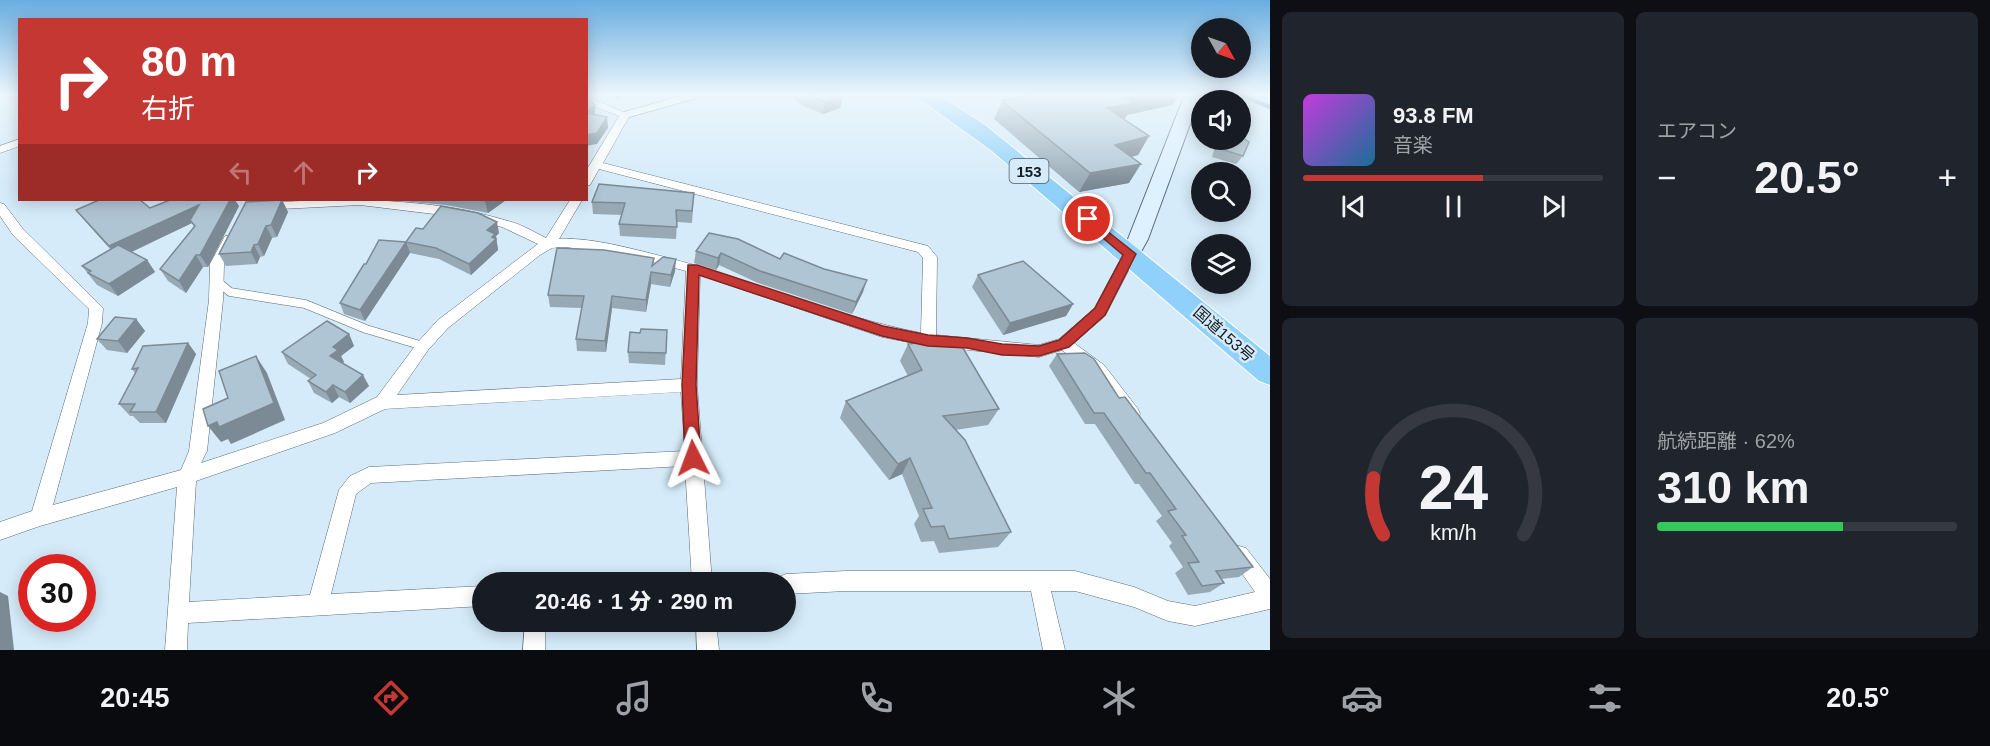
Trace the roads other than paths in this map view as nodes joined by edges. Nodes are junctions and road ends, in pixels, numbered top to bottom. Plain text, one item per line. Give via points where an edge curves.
1 (620, 124) edge
2 (971, 124) edge
3 (1181, 124) edge
4 (18, 143) edge
5 (0, 150) edge
6 (597, 165) junction
7 (588, 179) edge
8 (346, 201) edge
9 (375, 201) edge
10 (575, 201) edge
11 (404, 203) edge
12 (0, 207) edge
13 (248, 208) edge
14 (237, 226) edge
15 (549, 244) junction
16 (1130, 254) junction
17 (693, 268) junction
18 (217, 281) junction
19 (928, 340) junction
20 (1064, 343) junction
21 (423, 346) junction
22 (1270, 373) edge
23 (689, 385) junction
24 (383, 402) junction
25 (1141, 426) edge
26 (693, 458) junction
27 (187, 476) junction
28 (40, 517) junction
29 (0, 531) edge
30 (1227, 539) edge
31 (701, 572) edge
32 (1039, 580) junction
33 (796, 584) edge
34 (472, 597) edge
35 (1270, 597) edge
36 (318, 605) junction
37 (177, 613) junction
38 (535, 632) edge
39 (707, 632) edge
40 (176, 650) edge
41 (534, 650) edge
42 (708, 650) edge
43 (1054, 650) edge

1 - 6 street
2 - 16 highway, 国道153号 / 153
3 - 16 street
4 - 5 street
6 - 7 street
6 - 19 street via 923,249 930,257
8 - 13 street
9 - 11 street
10 - 15 street
11 - 15 street via 506,224
12 - 28 street via 18,232 96,308
14 - 18 street via 217,264
15 - 17 street via 629,252
15 - 21 street via 443,324
16 - 20 street via 1100,312
16 - 22 highway, 国道153号 / 153
17 - 19 street via 882,331
17 - 23 street
18 - 21 lane via 230,292 305,303 330,316
18 - 27 street via 198,451
19 - 20 street via 1039,351
20 - 25 street via 1098,369
21 - 24 street
23 - 24 street
23 - 26 street
24 - 27 street via 329,428
26 - 31 street
26 - 36 street via 369,475 348,490
27 - 28 street
27 - 37 street
28 - 29 street
30 - 35 street
32 - 33 street
32 - 35 street via 1075,581 1195,616
32 - 43 street
34 - 36 street
36 - 37 street
37 - 40 street
38 - 41 street
39 - 42 street

